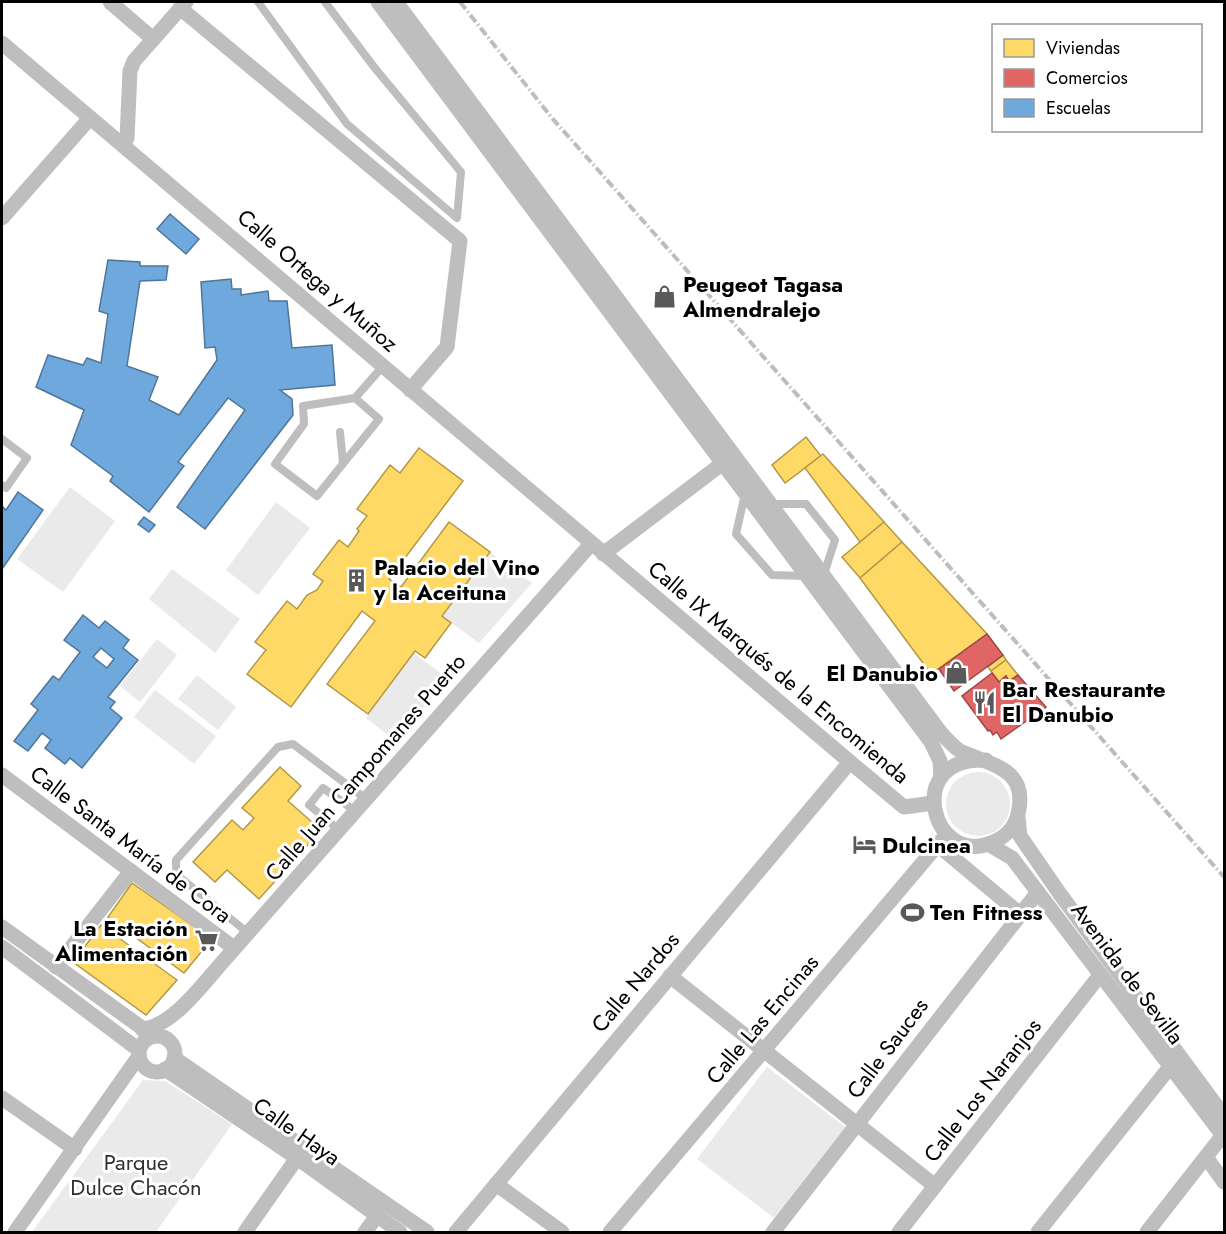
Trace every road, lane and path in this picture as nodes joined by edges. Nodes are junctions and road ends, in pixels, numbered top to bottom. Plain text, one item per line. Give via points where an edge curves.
1 (110, 2) edge
2 (258, 2) edge
3 (325, 2) edge
4 (378, 2) edge
5 (396, 2) edge
6 (183, 5) edge
7 (153, 39) junction
8 (3, 47) edge
9 (90, 118) junction
10 (123, 145) junction
11 (2, 218) edge
12 (383, 366) junction
13 (410, 390) junction
14 (355, 398) junction
15 (340, 432) dead end
16 (2, 439) edge
17 (343, 463) junction
18 (723, 464) junction
19 (2, 485) edge
20 (745, 493) junction
21 (771, 504) junction
22 (591, 544) junction
23 (603, 554) junction
24 (824, 574) junction
25 (808, 576) junction
26 (986, 760) junction
27 (850, 762) junction
28 (2, 775) edge
29 (941, 777) junction
30 (366, 799) junction
31 (933, 803) junction
32 (355, 811) junction
33 (1018, 817) junction
34 (339, 830) junction
35 (943, 840) junction
36 (988, 844) junction
37 (131, 871) junction
38 (1038, 892) junction
39 (1019, 913) junction
40 (2, 927) edge
41 (248, 933) junction
42 (2, 947) edge
43 (234, 948) junction
44 (56, 967) junction
45 (1100, 975) junction
46 (670, 976) junction
47 (170, 1018) junction
48 (148, 1033) junction
49 (763, 1052) junction
50 (139, 1053) junction
51 (170, 1057) junction
52 (1170, 1067) junction
53 (148, 1069) junction
54 (124, 1079) junction
55 (2, 1098) edge
56 (1224, 1116) edge
57 (856, 1126) junction
58 (1224, 1136) edge
59 (75, 1149) junction
60 (1206, 1157) junction
61 (297, 1158) junction
62 (1224, 1182) edge
63 (496, 1184) junction
64 (935, 1186) junction
65 (377, 1216) junction
66 (15, 1233) edge
67 (245, 1233) edge
68 (366, 1233) edge
69 (400, 1233) edge
70 (427, 1233) edge
71 (456, 1233) edge
72 (562, 1233) edge
73 (610, 1233) edge
74 (773, 1233) edge
75 (899, 1233) edge
76 (1038, 1233) edge
77 (1147, 1233) edge

1 - 7 street
2 - 3 lane via 347,124 457,218 461,172
4 - 18 street
5 - 21 street
6 - 7 street
6 - 13 street via 460,241 447,346
7 - 10 street via 130,70 127,138
8 - 9 street, Calle Ortega y Muñoz
9 - 10 street, Calle Ortega y Muñoz
9 - 11 street
10 - 12 street, Calle Ortega y Muñoz
12 - 13 street, Calle Ortega y Muñoz
12 - 14 lane
13 - 22 street, Calle Ortega y Muñoz
14 - 17 lane via 379,419
14 - 17 lane via 303,406 304,424 275,464 317,496
15 - 17 lane
16 - 19 lane via 27,458 6,488
18 - 20 street
18 - 23 street
20 - 25 street
20 - 25 lane via 736,534 772,575
21 - 24 street
21 - 24 lane via 806,504 835,540
22 - 23 street, Calle Ortega y Muñoz
22 - 30 street, Calle Juan Campomanes Puerto
23 - 27 street, Calle IX Marqués de la Encomienda
24 - 26 street via 941,733 959,751
25 - 29 street via 931,742 940,761
26 - 29 street via 960,762
26 - 33 street via 1004,768 1014,779 1020,802
27 - 31 street, Calle IX Marqués de la Encomienda via 904,807
27 - 46 street, Calle Nardos
28 - 37 street, Calle Santa María de Cora
29 - 31 street
30 - 32 street, Calle Juan Campomanes Puerto
30 - 41 lane via 293,744 278,747 176,860 176,874
31 - 35 street
32 - 34 street, Calle Juan Campomanes Puerto
32 - 34 lane via 323,788 309,805
33 - 36 street via 1002,838
33 - 56 street, Avenida de Sevilla via 1020,836
34 - 41 street, Calle Juan Campomanes Puerto
35 - 36 street
35 - 39 street
35 - 49 street, Calle Las Encinas
36 - 38 street, Avenida de Sevilla via 1012,858
37 - 43 street, Calle Santa María de Cora
37 - 44 street
38 - 39 street, Calle Sauces
38 - 45 street, Avenida de Sevilla
39 - 57 street, Calle Sauces
40 - 44 street
41 - 43 street, Calle Juan Campomanes Puerto
42 - 50 street
43 - 47 street, Calle Juan Campomanes Puerto
44 - 48 street
45 - 52 street, Avenida de Sevilla
45 - 64 street, Calle Los Naranjos
46 - 49 street
46 - 63 street, Calle Nardos
47 - 48 street, Calle Juan Campomanes Puerto
47 - 51 street
48 - 50 street
48 - 51 street via 165,1037
49 - 57 street
49 - 73 street, Calle Las Encinas
50 - 53 street
50 - 54 street
51 - 53 street
51 - 61 street, Calle Haya
51 - 70 street
52 - 58 street, Avenida de Sevilla
52 - 76 street
53 - 54 street via 137,1070
54 - 59 street
55 - 59 street
57 - 64 street
57 - 74 street, Calle Sauces
58 - 60 street
59 - 66 street
60 - 62 street
60 - 77 street
61 - 65 street, Calle Haya
61 - 67 street
63 - 71 street, Calle Nardos
63 - 72 street
64 - 75 street, Calle Los Naranjos
65 - 68 street
65 - 69 street, Calle Haya

